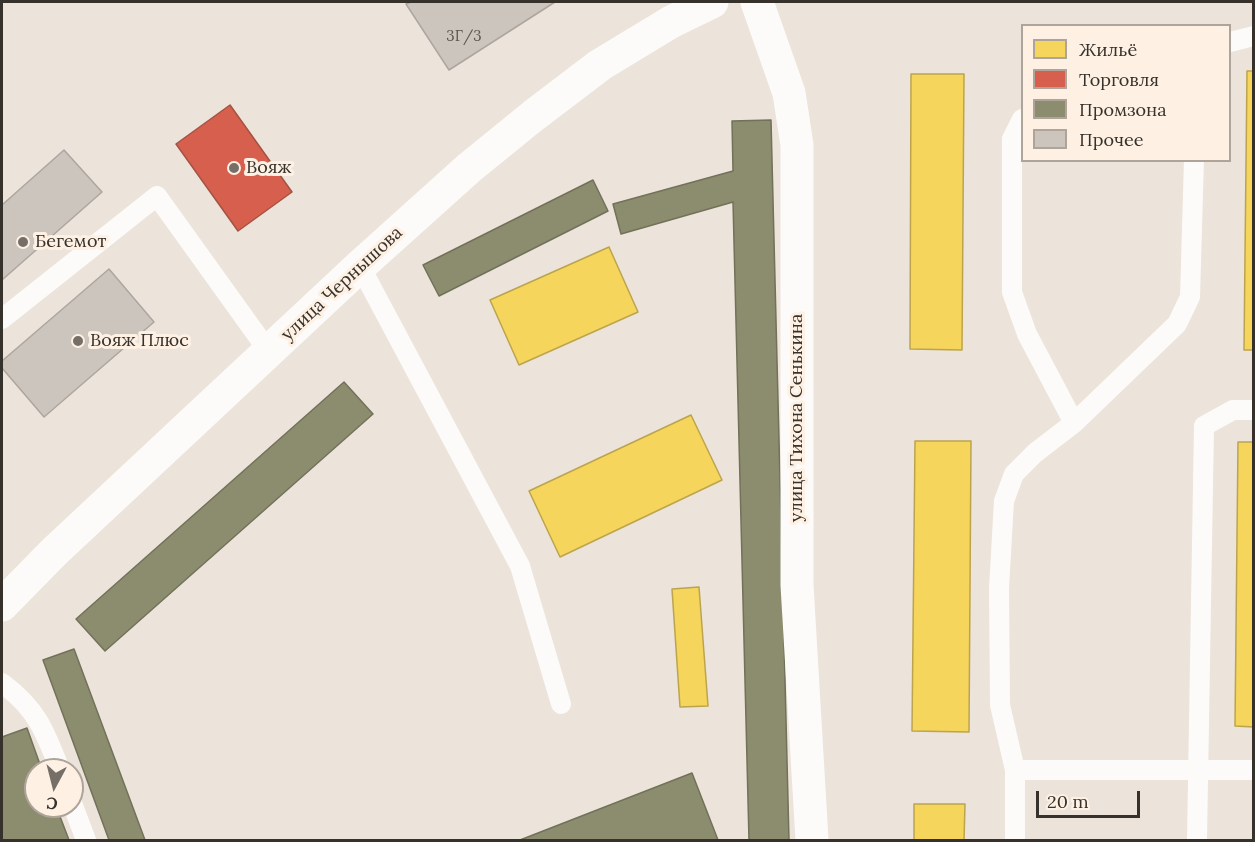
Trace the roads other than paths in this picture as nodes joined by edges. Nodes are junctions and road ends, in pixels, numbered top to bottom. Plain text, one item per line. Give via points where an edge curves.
1 (712, 2) edge
2 (757, 2) edge
3 (1254, 36) edge
4 (1231, 42) edge
5 (1021, 122) edge
6 (1194, 162) edge
7 (360, 266) junction
8 (2, 320) edge
9 (269, 352) junction
10 (1254, 410) edge
11 (1074, 423) junction
12 (2, 605) edge
13 (2, 683) edge
14 (561, 704) dead end
15 (55, 758) edge
16 (1015, 770) junction
17 (1197, 770) junction
18 (1254, 770) edge
19 (78, 818) edge
20 (86, 840) edge
21 (812, 840) edge
22 (1015, 840) edge
23 (1197, 840) edge

1 - 7 main road, улица Чернышова via 600,65 469,168
2 - 21 main road, улица Тихона Сенькина via 789,93 797,145 797,585
3 - 4 lane
5 - 11 lane via 1012,139 1012,292 1027,334
6 - 11 lane via 1190,297 1186,306 1177,324
7 - 9 main road, улица Чернышова
7 - 14 lane via 520,566
8 - 9 lane via 156,196
9 - 12 main road, улица Чернышова
10 - 17 lane via 1233,410 1204,426
11 - 16 lane via 1014,474 1004,501 999,588 1000,705
13 - 15 lane via 32,710
16 - 17 lane
16 - 22 lane
17 - 18 lane
17 - 23 lane
19 - 20 lane

